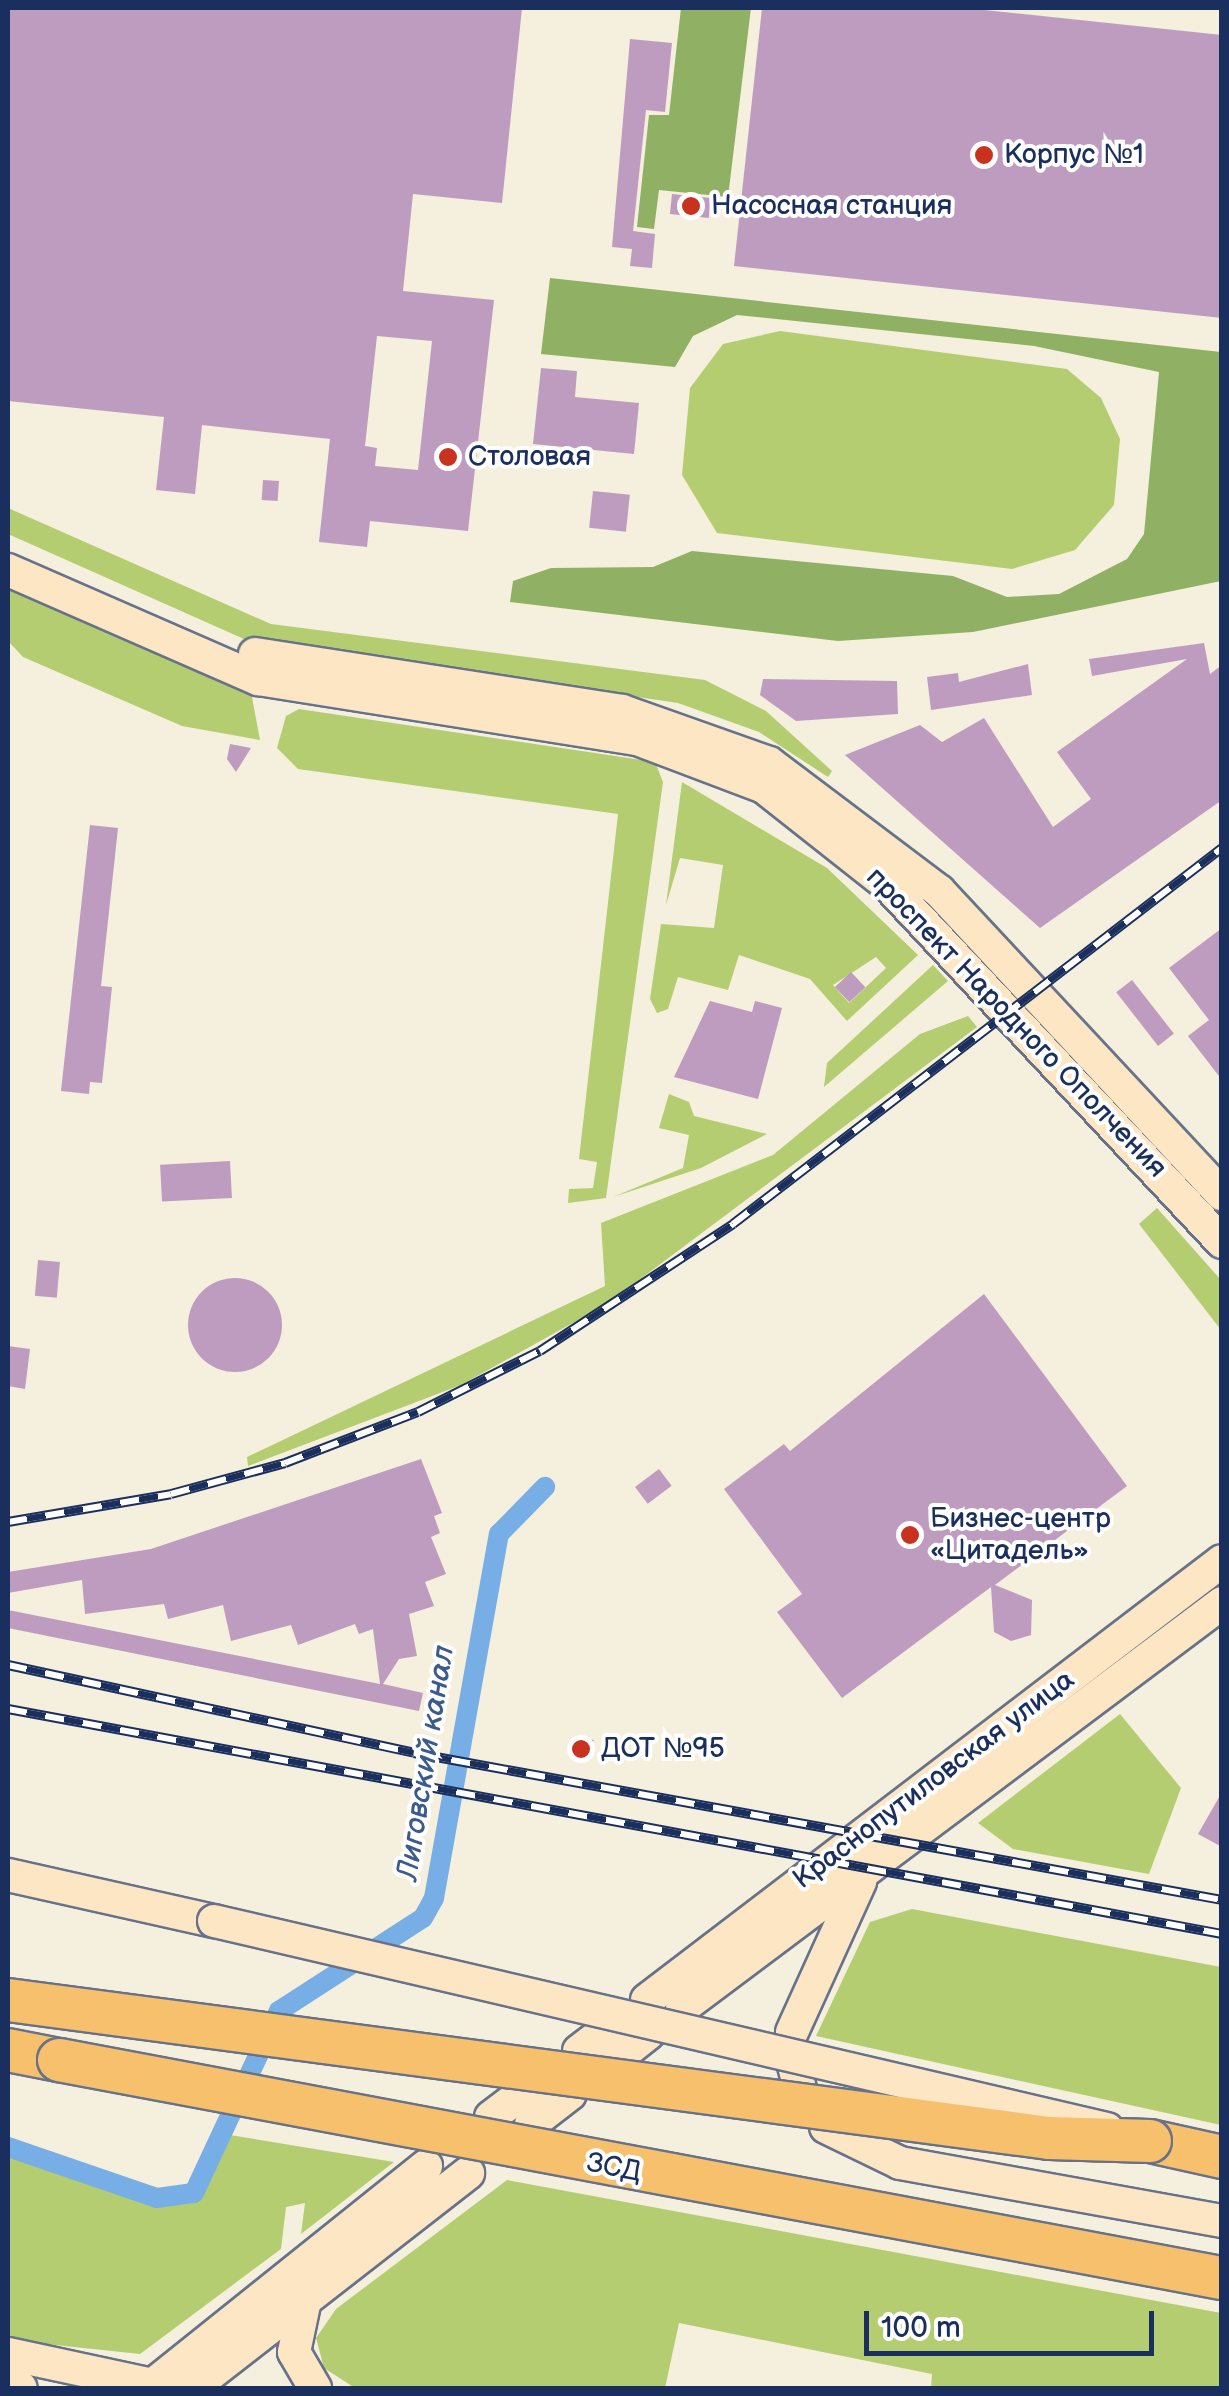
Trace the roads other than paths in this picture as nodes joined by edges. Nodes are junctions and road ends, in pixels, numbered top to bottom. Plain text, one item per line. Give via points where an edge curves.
1 (8, 546) edge
2 (8, 570) edge
3 (1222, 1194) edge
4 (1222, 1242) edge
5 (1222, 1560) edge
6 (1222, 1603) edge
7 (8, 1875) edge
8 (862, 1878) junction
9 (8, 2000) edge
10 (647, 2000) dead end
11 (682, 2008) dead end
12 (613, 2025) dead end
13 (792, 2032) dead end
14 (649, 2033) dead end
15 (8, 2050) edge
16 (579, 2051) dead end
17 (615, 2060) dead end
18 (532, 2086) dead end
19 (570, 2094) dead end
20 (492, 2117) dead end
21 (532, 2124) dead end
22 (826, 2128) dead end
23 (1150, 2140) junction
24 (1222, 2157) edge
25 (426, 2166) dead end
26 (468, 2173) dead end
27 (1222, 2220) edge
28 (1222, 2278) edge
29 (305, 2300) junction
30 (8, 2354) edge
31 (8, 2385) edge
32 (22, 2388) edge
33 (156, 2388) edge
34 (192, 2388) edge
35 (315, 2388) edge

1 - 3 main road, проспект Народного Ополчения via 272,660 622,711 769,762 939,891
2 - 4 main road, проспект Народного Ополчения via 285,686 622,736 764,787 888,885
5 - 10 main road, Краснопутиловская улица
6 - 8 main road, Краснопутиловская улица
7 - 23 main road, bridge via 972,2091
8 - 11 main road, Краснопутиловская улица
8 - 13 main road
9 - 23 highway, bridge via 1049,2138
12 - 16 main road
14 - 17 main road
15 - 28 highway, ЗСД, bridge
18 - 20 main road
19 - 21 main road
22 - 27 main road via 867,2153 950,2173
23 - 24 highway
25 - 33 main road
26 - 29 main road
29 - 34 main road
29 - 35 main road via 294,2352
30 - 33 main road
31 - 32 main road

